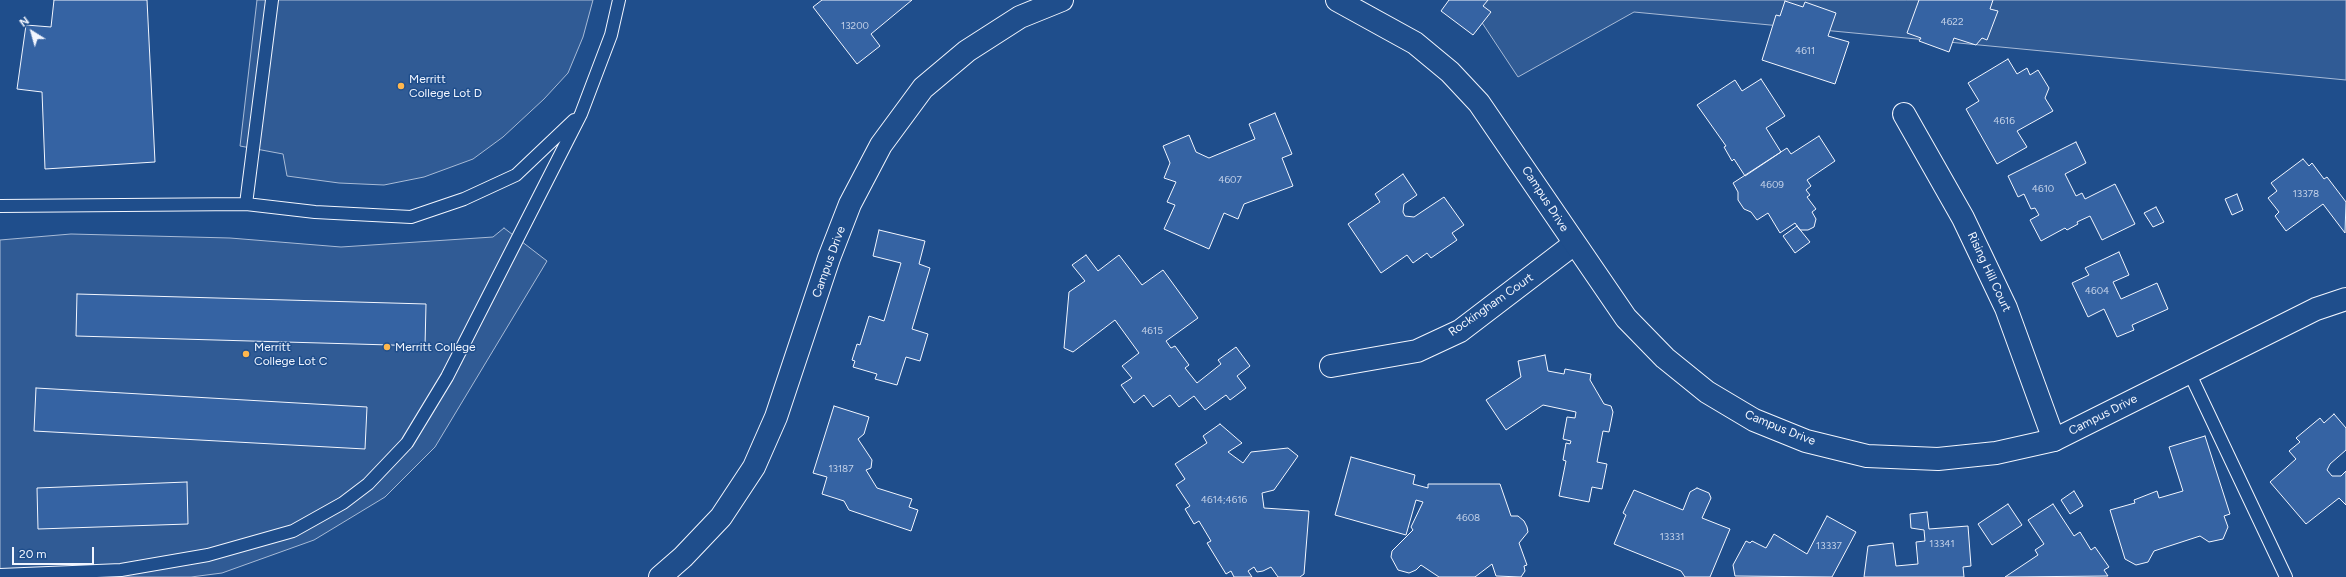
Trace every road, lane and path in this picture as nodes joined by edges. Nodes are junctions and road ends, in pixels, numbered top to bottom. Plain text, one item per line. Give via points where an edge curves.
1 (272, 0) edge
2 (619, 0) edge
3 (1062, 0) edge
4 (1337, 0) edge
5 (581, 114) junction
6 (1904, 114) dead end
7 (246, 204) junction
8 (0, 206) edge
9 (1574, 244) junction
10 (2346, 299) edge
11 (1331, 366) dead end
12 (2189, 372) junction
13 (2054, 440) junction
14 (0, 575) edge
15 (660, 577) edge
16 (2286, 577) edge

1 - 7 lane
2 - 5 lane via 611,35
3 - 15 street, Campus Drive via 1020,17 966,51 923,88 881,145 850,204 829,258 776,417 754,467 721,517
4 - 9 street, Campus Drive via 1415,43 1455,77 1479,102 1505,137
5 - 7 lane via 516,175 464,199 411,217 315,212
5 - 14 lane via 447,377 407,443 368,484 344,503 293,531 208,555 122,570
6 - 13 street, Rising Hill Court via 1963,218 2006,308
7 - 8 lane
9 - 11 street, Rockingham Court via 1460,331 1417,352
9 - 13 street, Campus Drive via 1626,318 1665,358 1707,392 1754,420 1806,441 1867,456 1938,459 1996,453
10 - 12 street, Campus Drive via 2316,309
12 - 13 street, Campus Drive
12 - 16 lane

